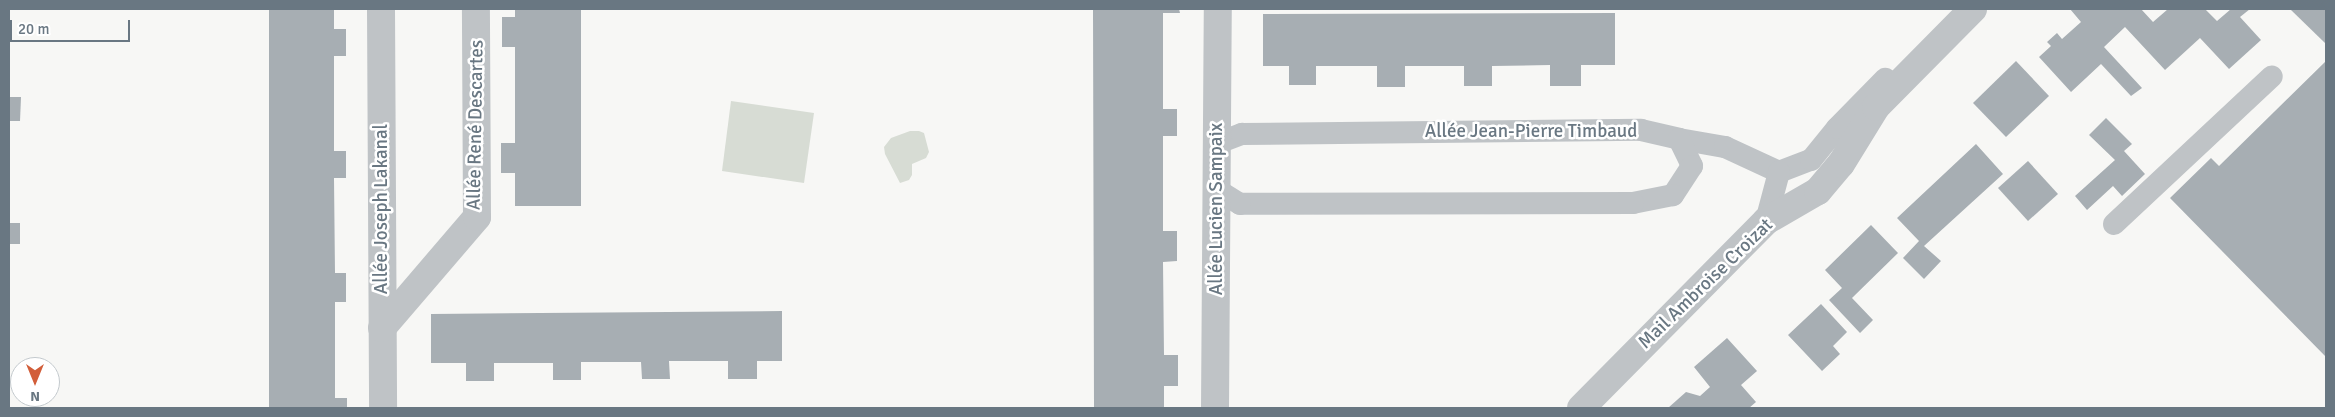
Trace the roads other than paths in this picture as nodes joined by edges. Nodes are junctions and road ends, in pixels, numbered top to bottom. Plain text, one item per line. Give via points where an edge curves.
1 (381, 9) edge
2 (476, 9) edge
3 (1218, 9) edge
4 (1954, 9) edge
5 (1973, 9) edge
6 (2272, 76) dead end
7 (1679, 139) junction
8 (1218, 143) junction
9 (1779, 172) junction
10 (1218, 190) junction
11 (1766, 221) junction
12 (2114, 224) dead end
13 (382, 328) junction
14 (383, 408) edge
15 (1215, 408) edge
16 (1581, 408) edge

1 - 13 street, Allée Joseph Lakanal
2 - 13 street, Allée René Descartes via 477,216
3 - 8 street, Allée Lucien Sampaix
4 - 9 lane via 1836,128 1811,160
5 - 11 street, Mail Ambroise Croizat via 1876,107 1841,164 1818,191
6 - 12 lane
7 - 8 lane, Allée Jean-Pierre Timbaud via 1641,130 1242,134
7 - 9 lane, Allée Jean-Pierre Timbaud via 1725,148
7 - 10 lane via 1692,166 1673,195 1633,203 1240,204
8 - 10 street, Allée Lucien Sampaix
9 - 11 lane
10 - 15 street, Allée Lucien Sampaix
11 - 16 street, Mail Ambroise Croizat
13 - 14 street, Allée Joseph Lakanal

